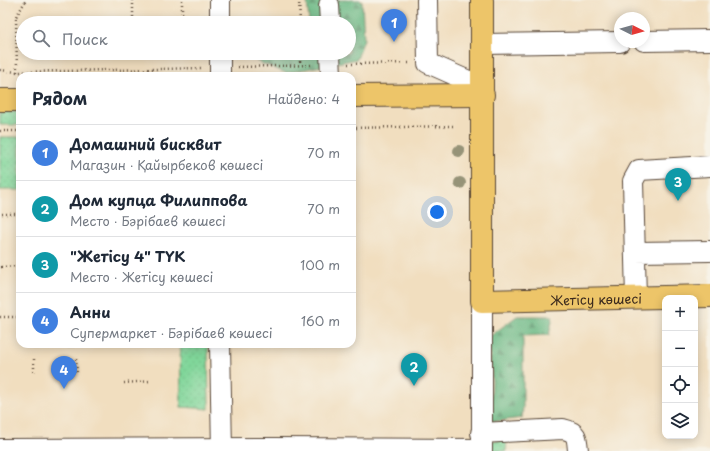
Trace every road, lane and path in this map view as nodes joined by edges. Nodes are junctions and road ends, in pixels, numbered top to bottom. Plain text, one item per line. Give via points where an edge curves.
1 (26, 0) edge
2 (133, 0) edge
3 (182, 0) edge
4 (220, 0) edge
5 (299, 0) edge
6 (427, 0) edge
7 (482, 0) edge
8 (17, 16) edge
9 (133, 16) edge
10 (182, 16) dead end
11 (220, 16) edge
12 (300, 16) edge
13 (710, 40) edge
14 (650, 41) edge
15 (614, 42) edge
16 (483, 44) junction
17 (17, 60) edge
18 (220, 60) edge
19 (300, 60) edge
20 (330, 60) edge
21 (300, 66) dead end
22 (17, 72) dead end
23 (220, 72) edge
24 (331, 72) edge
25 (483, 91) junction
26 (356, 96) edge
27 (0, 100) edge
28 (16, 100) edge
29 (453, 126) dead end
30 (356, 128) edge
31 (0, 131) edge
32 (16, 131) edge
33 (710, 166) edge
34 (2, 214) dead end
35 (16, 214) edge
36 (710, 251) edge
37 (635, 252) junction
38 (16, 266) edge
39 (1, 267) dead end
40 (710, 296) edge
41 (636, 298) junction
42 (482, 301) junction
43 (0, 317) edge
44 (16, 317) edge
45 (220, 348) edge
46 (34, 359) dead end
47 (76, 359) dead end
48 (77, 372) dead end
49 (34, 373) dead end
50 (150, 381) dead end
51 (124, 383) dead end
52 (482, 444) edge
53 (0, 449) edge
54 (222, 449) edge
55 (578, 451) edge

1 - 8 path
2 - 9 path
3 - 10 path
4 - 11 street
5 - 12 path
6 - 25 street via 428,63
7 - 16 main road
13 - 14 street
15 - 16 street
16 - 25 main road
17 - 22 path
18 - 23 street
19 - 21 path
20 - 24 street
25 - 26 main road
25 - 42 main road
27 - 28 main road
29 - 30 path
31 - 32 path
33 - 37 street via 639,170 633,181
34 - 35 path
36 - 37 street
37 - 41 street
38 - 39 path
40 - 41 main road, Жетісу көшесі
41 - 42 main road, Жетісу көшесі
42 - 52 street
43 - 44 path
45 - 54 street
46 - 49 path
47 - 48 path
50 - 51 path
52 - 54 street
52 - 55 street via 562,428 575,434
53 - 54 street

